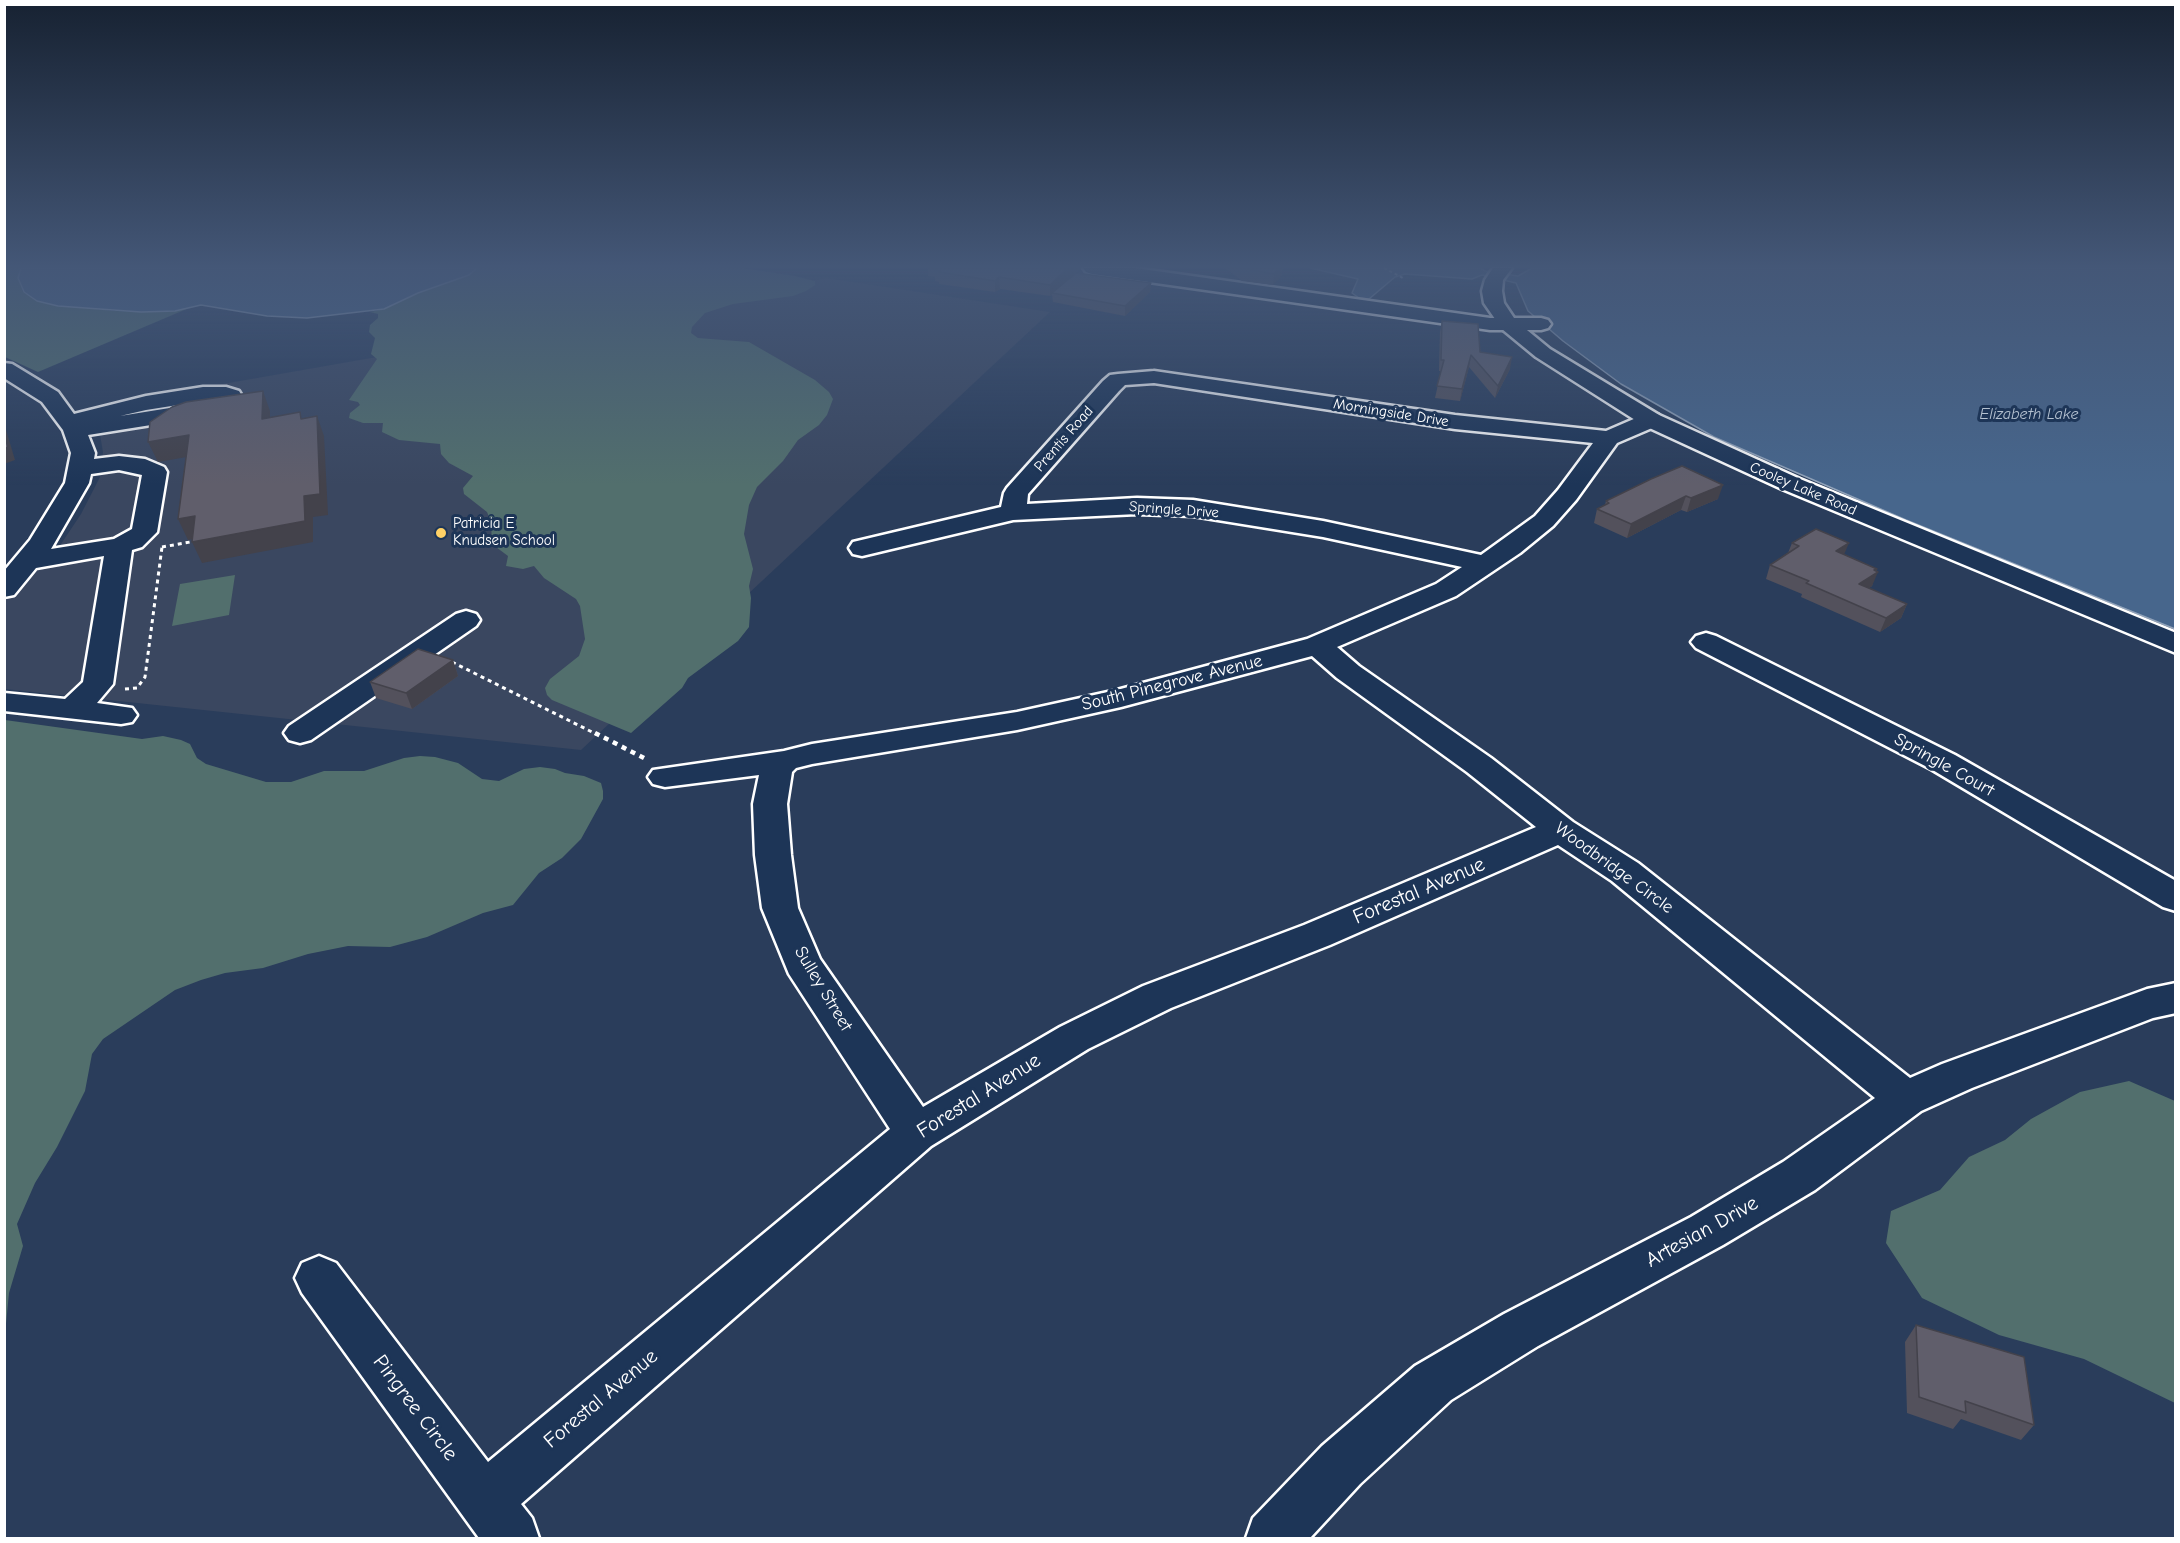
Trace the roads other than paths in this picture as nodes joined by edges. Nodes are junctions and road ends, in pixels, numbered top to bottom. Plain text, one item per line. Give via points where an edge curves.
1 (1527, 340) edge
2 (4, 369) edge
3 (1129, 378) joint
4 (1651, 420) junction
5 (71, 426) junction
6 (1609, 438) junction
7 (80, 468) junction
8 (1013, 512) junction
9 (119, 546) junction
10 (862, 548) dead end
11 (28, 561) junction
12 (1485, 564) junction
13 (4, 590) edge
14 (466, 620) dead end
15 (1706, 642) dead end
16 (2175, 644) edge
17 (1317, 645) junction
18 (4, 702) edge
19 (73, 709) junction
20 (121, 715) dead end
21 (300, 733) dead end
22 (784, 761) junction
23 (665, 777) road end
24 (1561, 830) junction
25 (2175, 898) edge
26 (2175, 998) edge
27 (1906, 1099) junction
28 (916, 1133) junction
29 (319, 1278) dead end
30 (498, 1519) edge
31 (1274, 1539) edge

1 - 4 street, Cooley Lake Road via 1578,377
2 - 5 street via 50,397
3 - 6 street, Morningside Drive via 1154,377 1466,424
3 - 8 street, Prentis Road via 1111,386 1053,450 1016,494
4 - 6 street, Morningside Drive
4 - 16 street, Cooley Lake Road via 1791,484
5 - 5 street via 206,410 229,401 231,396 210,394 146,403
5 - 7 street via 82,453
6 - 12 street, South Pinegrove Avenue via 1544,521
7 - 9 street via 119,463 145,466 155,472 144,532 133,542
7 - 11 street via 67,501
8 - 10 street, Springle Drive
8 - 12 street, Springle Drive via 1137,506 1194,508 1323,529
9 - 11 street
9 - 19 street via 98,684
11 - 13 street
12 - 17 street, South Pinegrove Avenue via 1446,590
14 - 21 street
15 - 25 street, Springle Court via 1943,762
17 - 22 street, South Pinegrove Avenue via 1121,698 1017,721
17 - 24 street, Woodbridge Circle
18 - 19 street
19 - 20 street
22 - 23 street, South Pinegrove Avenue
22 - 28 street, Sulley Street via 776,770 770,804 780,908 803,964
24 - 27 street, Woodbridge Circle via 1625,872
24 - 28 street, Forestal Avenue via 1317,935 1157,997 1074,1038
26 - 27 street, Artesian Drive via 2147,1004
27 - 31 street, Artesian Drive via 1789,1183 1521,1330 1433,1383 1341,1465
28 - 30 street, Forestal Avenue
29 - 30 street, Pingree Circle

